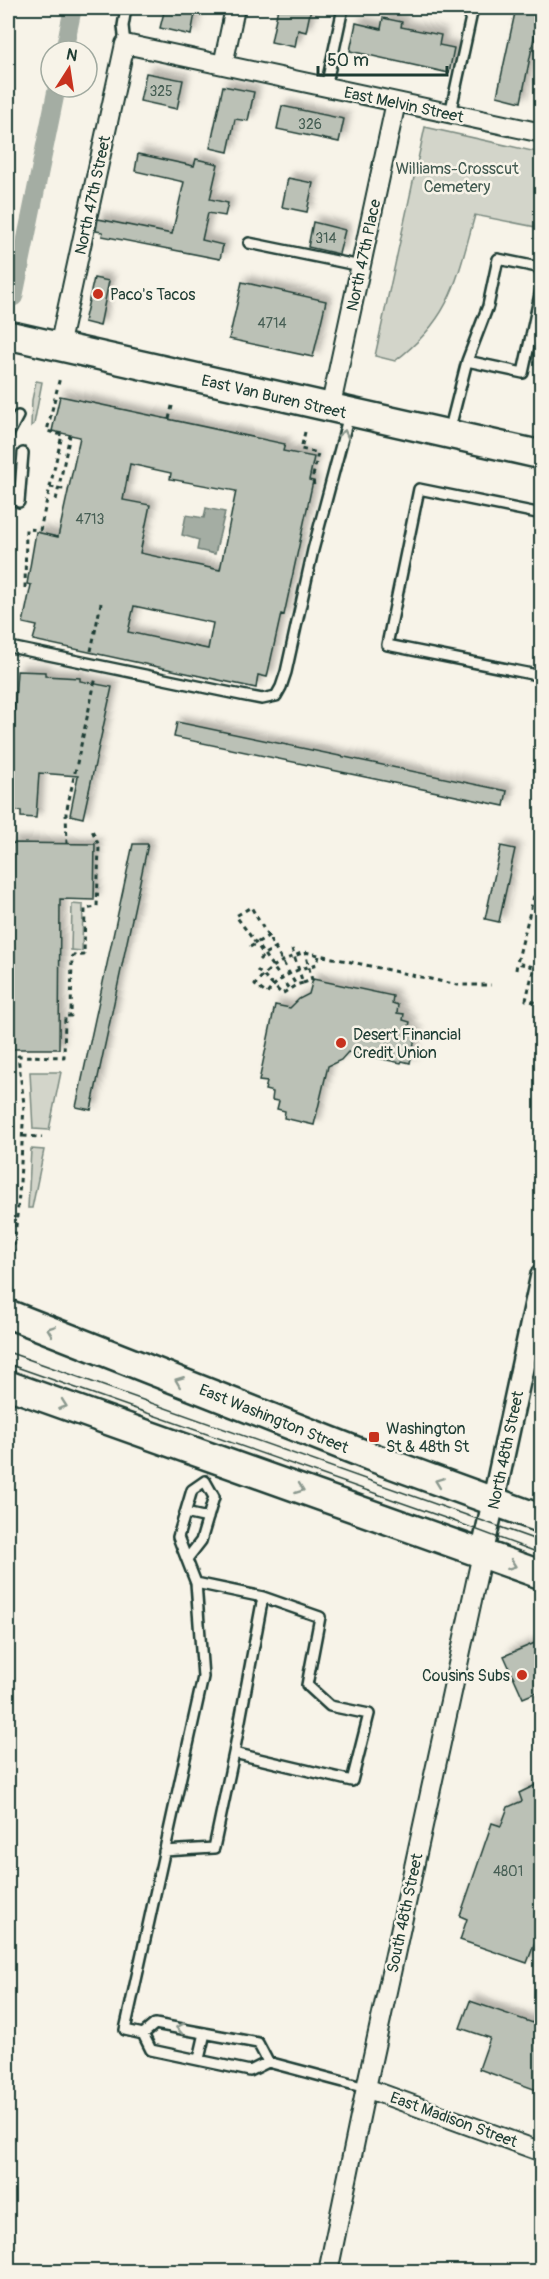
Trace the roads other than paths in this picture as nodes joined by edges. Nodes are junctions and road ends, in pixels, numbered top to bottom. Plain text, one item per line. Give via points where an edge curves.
1 (126, 8) edge
2 (235, 8) edge
3 (343, 8) edge
4 (473, 8) edge
5 (125, 44) junction
6 (223, 65) junction
7 (326, 87) junction
8 (396, 102) junction
9 (450, 114) junction
10 (542, 133) edge
11 (249, 243) dead end
12 (361, 266) junction
13 (542, 268) edge
14 (542, 285) edge
15 (16, 337) edge
16 (59, 347) junction
17 (467, 361) junction
18 (340, 411) junction
19 (18, 416) dead end
20 (8, 435) edge
21 (449, 435) junction
22 (23, 453) dead end
23 (542, 455) edge
24 (8, 489) edge
25 (542, 514) edge
26 (10, 647) dead end
27 (542, 676) edge
28 (542, 1275) edge
29 (8, 1314) edge
30 (8, 1385) edge
31 (208, 1470) junction
32 (494, 1502) junction
33 (185, 1513) junction
34 (208, 1518) junction
35 (542, 1519) edge
36 (482, 1554) junction
37 (188, 1559) junction
38 (542, 1575) edge
39 (196, 1583) junction
40 (263, 1597) junction
41 (234, 1753) junction
42 (164, 1851) junction
43 (205, 2033) junction
44 (143, 2034) junction
45 (199, 2059) junction
46 (268, 2062) junction
47 (366, 2088) junction
48 (542, 2152) edge
49 (328, 2271) edge

1 - 5 lane
2 - 6 street
3 - 7 lane
4 - 9 lane
5 - 6 street, East Melvin Street
5 - 16 street, North 47th Street
6 - 7 street, East Melvin Street
7 - 8 street, East Melvin Street
8 - 9 street, East Melvin Street
8 - 12 street, North 47th Place
9 - 10 street, East Melvin Street
11 - 12 lane
12 - 18 street, North 47th Place
13 - 17 lane via 498,259 488,306
14 - 17 lane via 523,373
15 - 16 main road, East Van Buren Street
16 - 18 main road, East Van Buren Street
17 - 21 lane
18 - 21 main road, East Van Buren Street
26 -> 18 lane via 262,699 276,696 286,672 339,454
19 - 20 lane
21 - 23 main road, East Van Buren Street
22 - 24 lane via 19,498
25 - 27 lane via 419,489 387,645
28 - 32 street, North 48th Street
32 -> 29 main road, East Washington Street
30 -> 31 main road
31 - 33 lane via 192,1490
31 - 34 lane via 214,1497
31 -> 36 main road
32 - 35 main road, East Washington Street
32 - 36 street, North 48th Street
33 - 34 lane
33 - 37 lane via 178,1537
34 - 37 lane via 201,1541
36 -> 38 main road
36 - 47 street, South 48th Street
37 - 39 lane
39 - 40 lane
39 - 42 lane via 203,1677
40 - 41 lane
40 - 41 lane via 320,1617 307,1685 330,1706 369,1714 352,1781
41 - 42 lane via 214,1848
42 - 44 lane via 125,2030
43 -> 44 lane via 155,2024
43 - 45 lane
43 - 46 lane via 258,2043
44 - 45 lane via 151,2050
45 - 46 lane via 250,2071
46 - 47 lane
47 - 48 street, East Madison Street
47 - 49 street, South 48th Street

